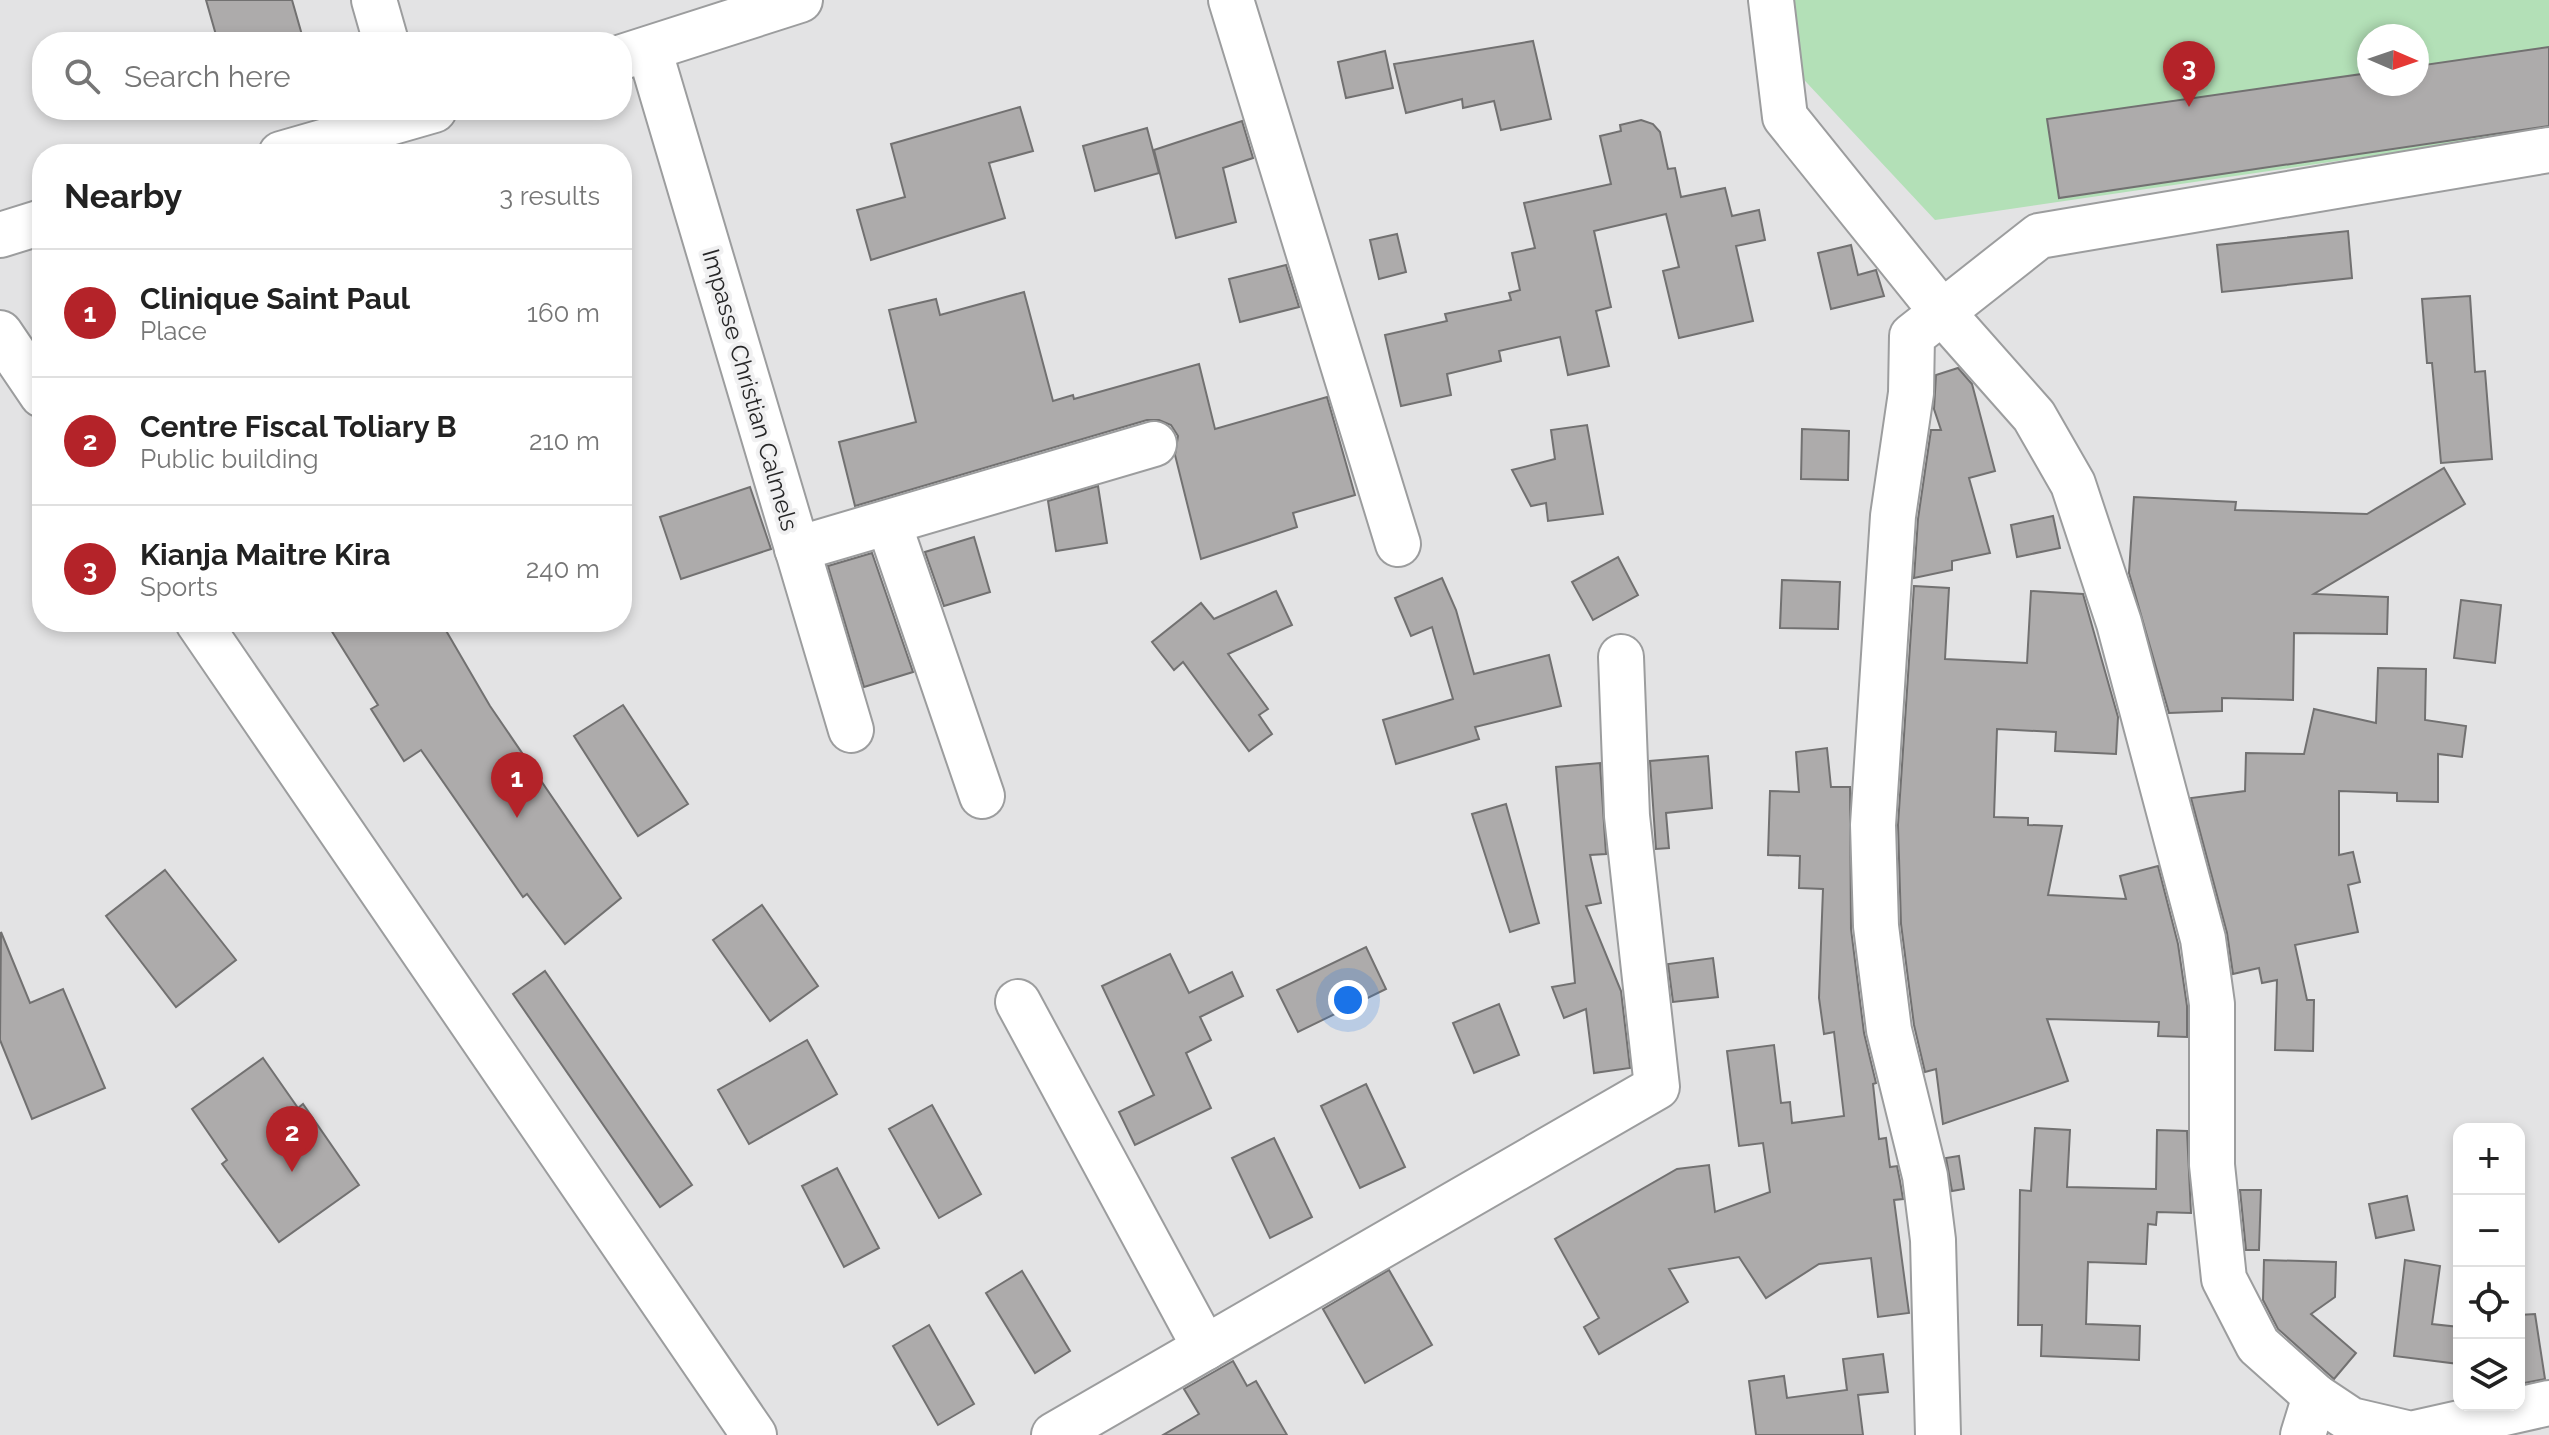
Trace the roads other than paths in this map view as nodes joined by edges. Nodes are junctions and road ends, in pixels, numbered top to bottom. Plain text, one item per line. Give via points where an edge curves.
1 (374, 0) edge
2 (800, 0) edge
3 (1231, 0) edge
4 (1771, 0) edge
5 (383, 32) edge
6 (636, 53) edge
7 (391, 120) edge
8 (313, 144) edge
9 (2549, 150) edge
10 (32, 225) edge
11 (0, 235) edge
12 (1942, 312) junction
13 (0, 333) edge
14 (32, 380) edge
15 (1154, 444) dead end
16 (889, 524) junction
17 (1398, 544) dead end
18 (797, 549) junction
19 (205, 632) edge
20 (1621, 657) dead end
21 (851, 730) dead end
22 (982, 796) dead end
23 (1018, 1002) dead end
24 (1205, 1348) junction
25 (2549, 1403) edge
26 (2309, 1416) edge
27 (754, 1435) edge
28 (1054, 1435) edge
29 (1938, 1435) edge

1 - 5 street
2 - 6 street
3 - 17 street
4 - 12 street via 1785,117
6 - 18 street, Impasse Christian Calmels
7 - 8 street
9 - 12 street via 2039,236
10 - 11 street
12 - 26 street via 2034,416 2073,484 2119,623 2203,939 2212,1004 2212,1165 2224,1279 2258,1345
12 - 29 street via 1912,336 1911,393 1893,516 1873,825 1876,926 1889,1030 1925,1176 1933,1240
13 - 14 street
15 - 16 street
16 - 18 street
16 - 22 street
18 - 21 street, Impasse Christian Calmels
19 - 27 street
20 - 24 street via 1627,816 1657,1087
23 - 24 street
24 - 28 street
25 - 26 street via 2411,1434

